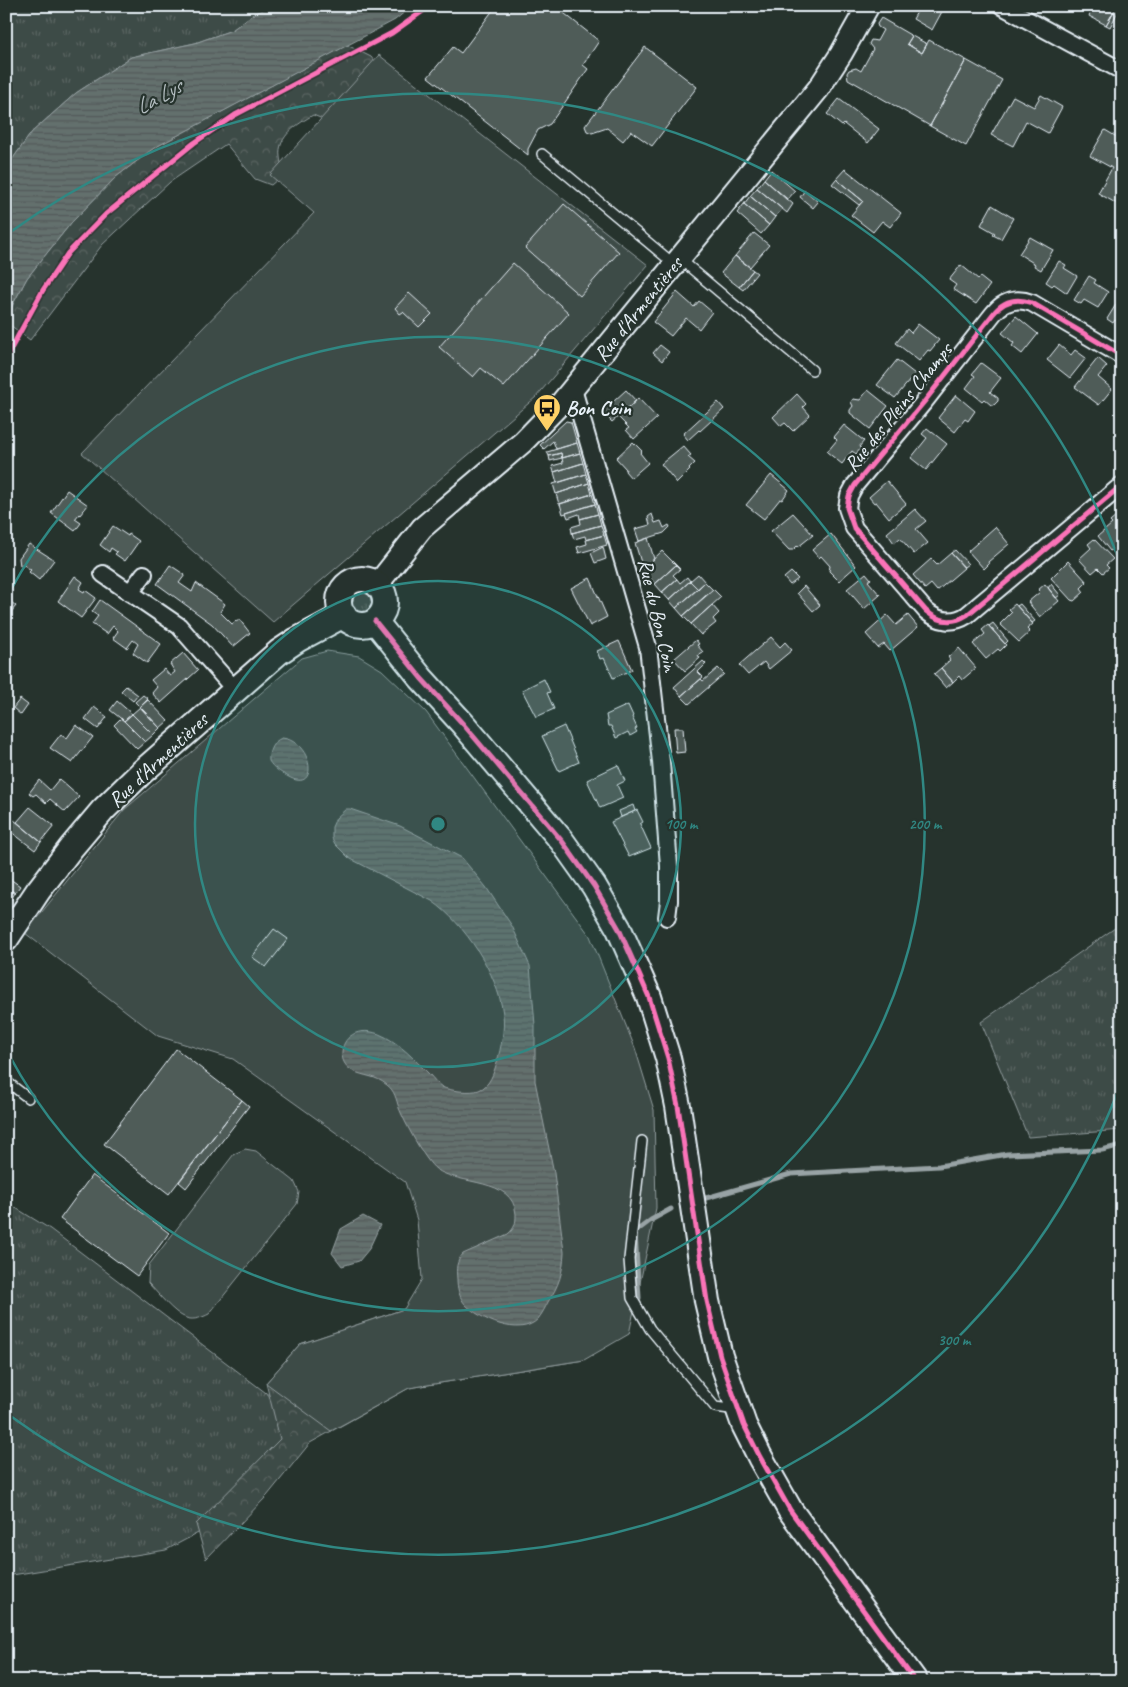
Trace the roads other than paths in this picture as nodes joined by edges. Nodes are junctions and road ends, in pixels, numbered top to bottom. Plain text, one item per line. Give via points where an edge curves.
1 (868, 6) edge
2 (1002, 6) edge
3 (1122, 71) edge
4 (542, 154) dead end
5 (678, 262) junction
6 (1122, 356) edge
7 (812, 370) dead end
8 (574, 389) junction
9 (1122, 485) edge
10 (103, 574) dead end
11 (144, 574) dead end
12 (377, 585) junction
13 (130, 593) junction
14 (344, 615) junction
15 (375, 621) junction
16 (235, 690) junction
17 (667, 917) dead end
18 (6, 939) edge
19 (6, 1081) edge
20 (28, 1098) dead end
21 (642, 1142) dead end
22 (739, 1410) junction
23 (915, 1681) edge

1 - 5 street, Rue d'Armentières via 819,88
2 - 3 street
4 - 5 lane
5 - 7 lane
5 - 8 street, Rue d'Armentières
6 - 9 street, Rue des Pleins Champs via 1032,303 1020,300 1003,304 855,485 847,508 854,528 926,611 938,619 952,621 967,615
8 - 12 street, Rue d'Armentières via 537,429 422,528
8 - 17 street, Rue du Bon Coin via 648,647 669,866
10 - 13 street
11 - 13 street
12 - 14 main road via 361,579 348,584 339,599
12 - 15 main road via 385,604
13 - 16 street via 179,626
14 - 15 main road via 358,624
14 - 16 main road, Rue d'Armentières via 288,646
15 - 22 main road via 420,678 562,841 608,909 634,961 668,1058 707,1301 720,1356
16 - 18 main road, Rue d'Armentières via 103,810 48,878
19 - 20 lane
21 - 22 lane via 629,1260 632,1298 650,1329 715,1407
22 - 23 main road via 760,1457 790,1510

